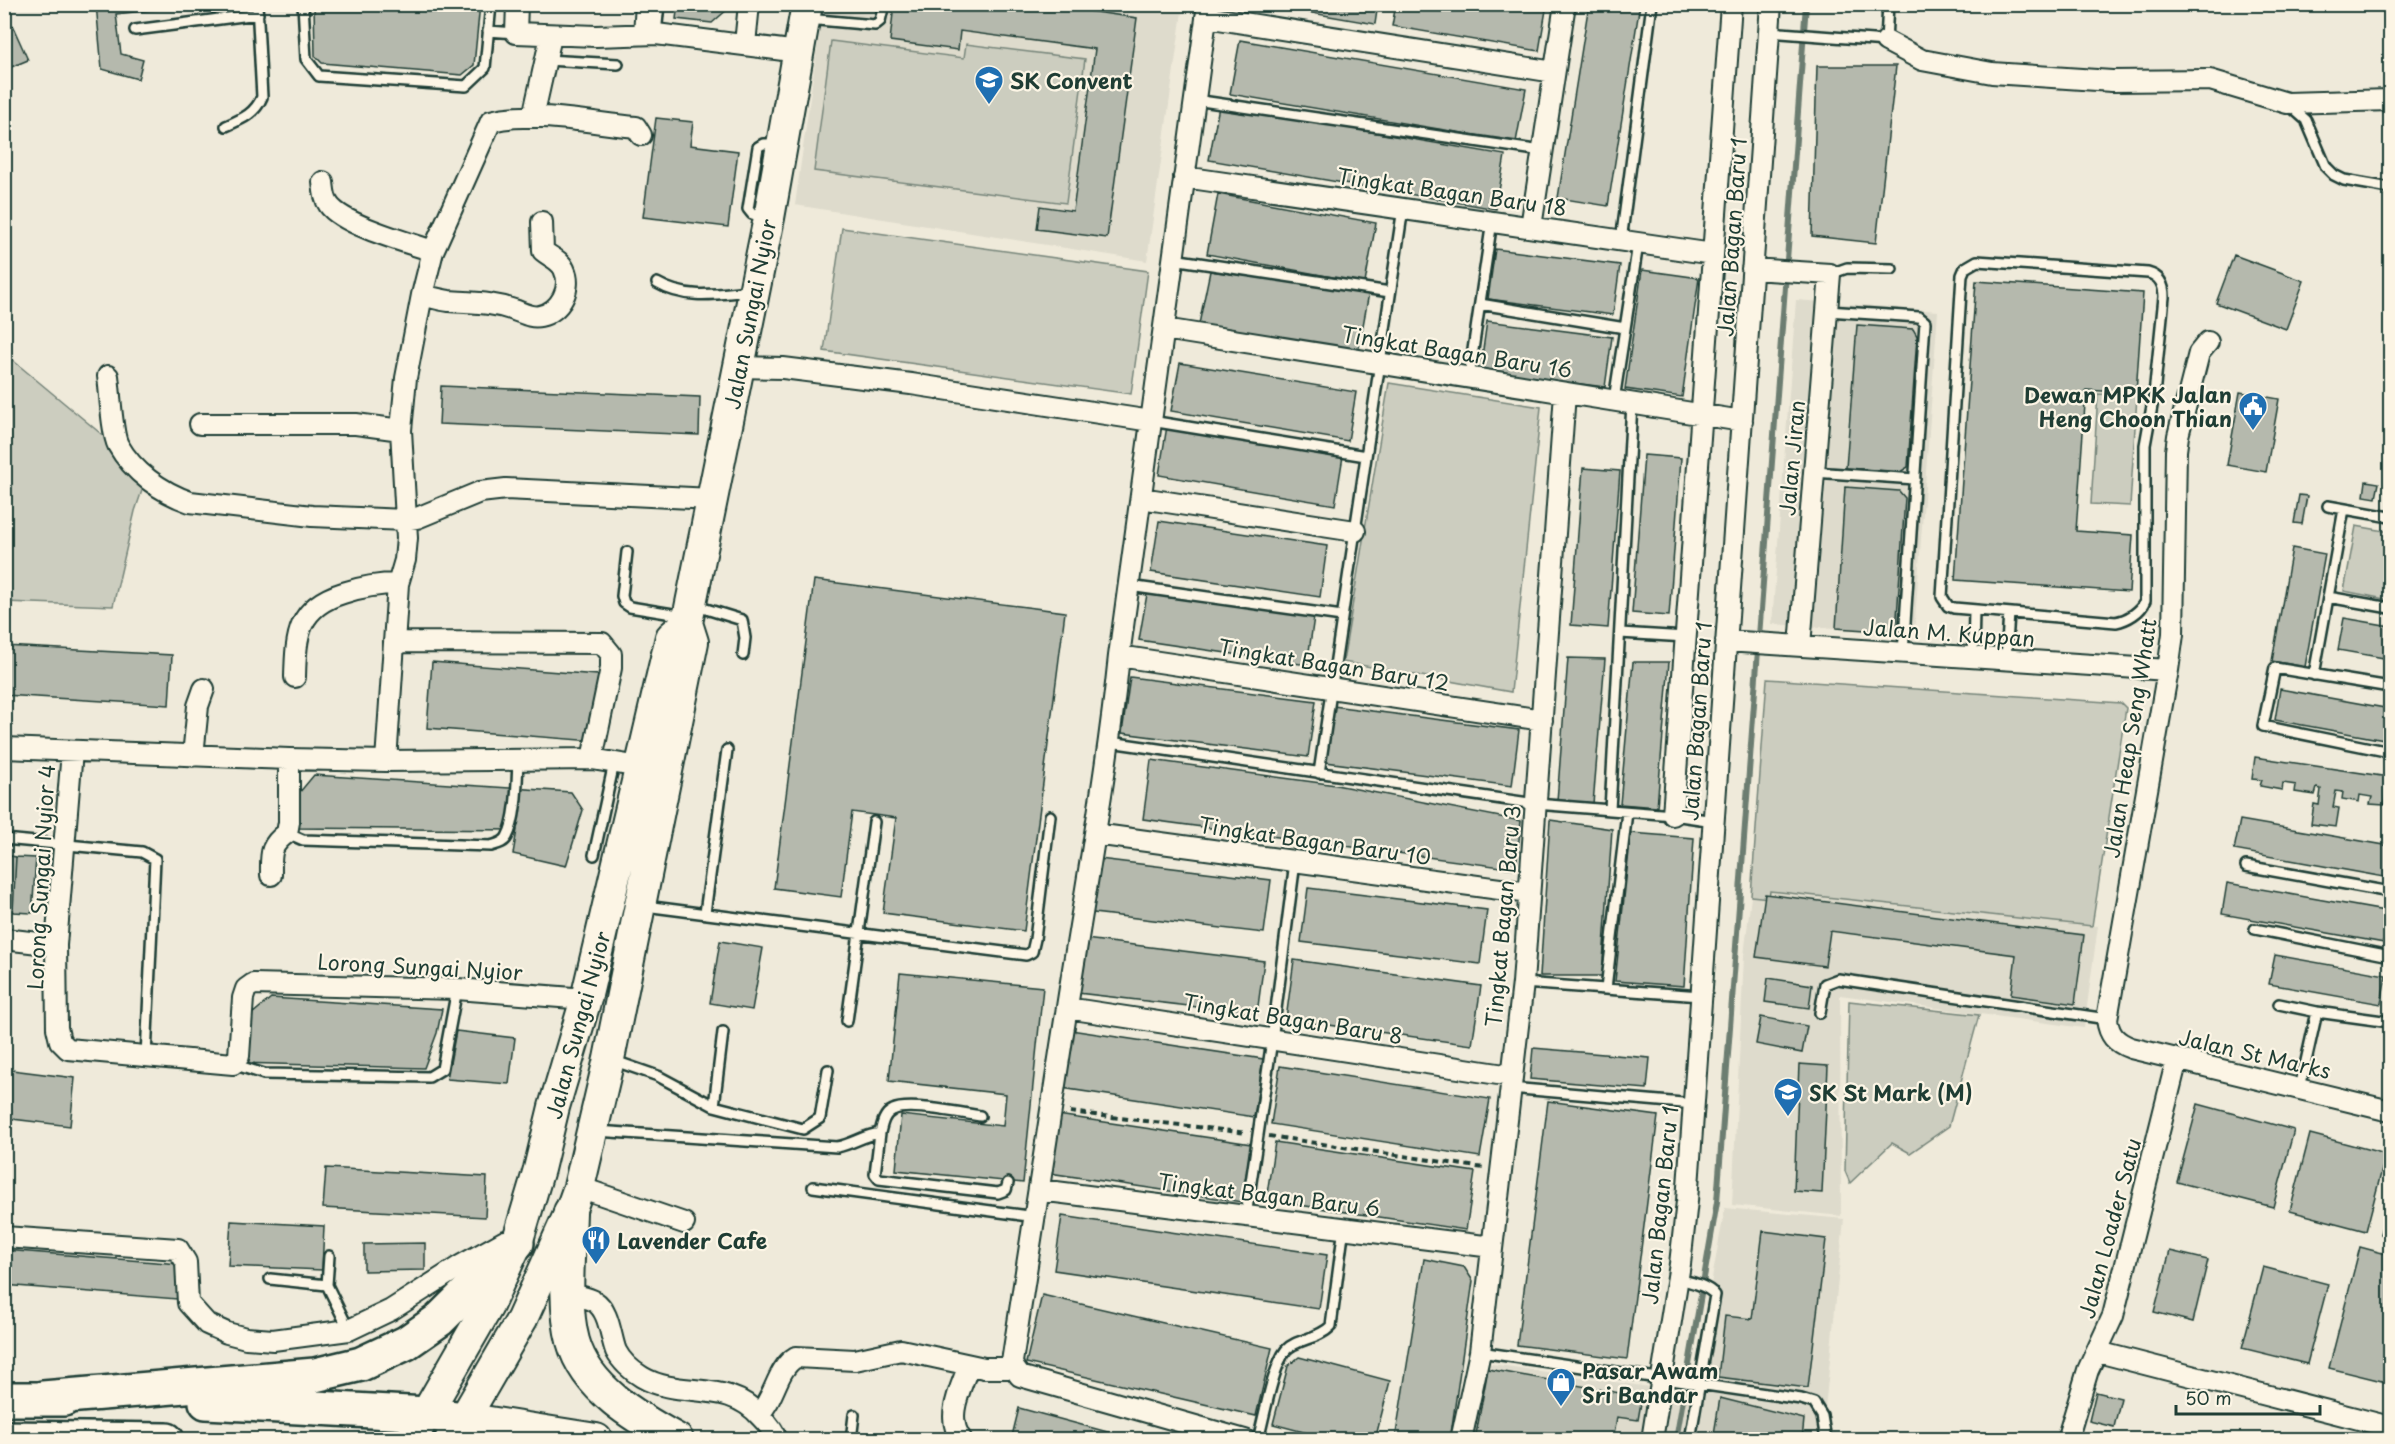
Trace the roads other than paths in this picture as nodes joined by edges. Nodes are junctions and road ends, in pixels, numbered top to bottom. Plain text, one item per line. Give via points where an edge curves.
1 (303, 4) edge
2 (491, 4) edge
3 (518, 4) edge
4 (646, 4) edge
5 (659, 4) edge
6 (749, 4) edge
7 (884, 4) edge
8 (1564, 4) edge
9 (1652, 4) edge
10 (1731, 4) edge
11 (1771, 4) edge
12 (1888, 4) edge
13 (258, 9) edge
14 (1207, 11) edge
15 (806, 12) edge
16 (135, 30) dead end
17 (488, 31) junction
18 (1769, 32) junction
19 (516, 33) junction
20 (650, 34) junction
21 (551, 36) junction
22 (1886, 41) junction
23 (745, 44) junction
24 (799, 52) junction
25 (546, 60) junction
26 (618, 64) dead end
27 (1554, 72) junction
28 (1195, 100) junction
29 (2391, 100) edge
30 (2320, 102) junction
31 (2288, 103) junction
32 (533, 117) junction
33 (2306, 120) junction
34 (226, 126) dead end
35 (641, 135) dead end
36 (1542, 152) junction
37 (1184, 177) junction
38 (323, 182) dead end
39 (2391, 188) edge
40 (1403, 208) junction
41 (1492, 221) junction
42 (542, 222) dead end
43 (1531, 227) junction
44 (1630, 243) junction
45 (433, 251) junction
46 (1713, 254) junction
47 (1173, 260) junction
48 (1752, 269) junction
49 (1892, 269) dead end
50 (1830, 274) junction
51 (657, 283) dead end
52 (754, 291) junction
53 (1390, 292) junction
54 (422, 295) junction
55 (1480, 304) junction
56 (1827, 311) junction
57 (1625, 328) junction
58 (1164, 329) junction
59 (2208, 342) dead end
60 (1380, 363) junction
61 (738, 367) junction
62 (108, 376) dead end
63 (1469, 378) junction
64 (1565, 393) junction
65 (1623, 402) junction
66 (1702, 414) junction
67 (1151, 421) junction
68 (1742, 421) junction
69 (200, 423) dead end
70 (402, 430) junction
71 (1366, 456) junction
72 (1814, 472) junction
73 (1915, 479) junction
74 (1141, 498) junction
75 (712, 499) junction
76 (2328, 506) dead end
77 (2344, 509) junction
78 (2391, 517) edge
79 (405, 520) junction
80 (1355, 531) junction
81 (627, 552) dead end
82 (398, 584) junction
83 (1129, 586) junction
84 (2328, 597) junction
85 (2391, 608) edge
86 (1974, 610) junction
87 (2009, 613) junction
88 (689, 614) junction
89 (1342, 616) junction
90 (1620, 633) junction
91 (1686, 637) junction
92 (1726, 641) junction
93 (394, 642) junction
94 (1800, 646) junction
95 (1903, 653) junction
96 (743, 655) dead end
97 (1119, 656) junction
98 (1973, 657) junction
99 (2007, 659) junction
100 (2168, 670) junction
101 (2314, 675) junction
102 (295, 677) dead end
103 (2391, 687) edge
104 (1332, 688) junction
105 (204, 689) dead end
106 (1542, 720) junction
107 (1110, 742) junction
108 (4, 748) edge
109 (727, 750) dead end
110 (72, 751) junction
111 (2391, 752) edge
112 (193, 756) junction
113 (290, 759) junction
114 (592, 759) junction
115 (518, 760) junction
116 (386, 761) junction
117 (641, 768) junction
118 (1319, 773) junction
119 (1536, 804) junction
120 (1610, 810) junction
121 (1627, 812) junction
122 (1673, 815) junction
123 (1050, 816) dead end
124 (1714, 821) junction
125 (874, 822) dead end
126 (287, 833) junction
127 (1095, 834) junction
128 (4, 839) edge
129 (64, 844) junction
130 (594, 855) dead end
131 (1295, 862) junction
132 (2246, 866) dead end
133 (271, 875) dead end
134 (2391, 892) edge
135 (1529, 893) junction
136 (641, 905) junction
137 (705, 913) junction
138 (2255, 929) dead end
139 (860, 935) junction
140 (4, 939) edge
141 (56, 945) junction
142 (2391, 956) edge
143 (1523, 983) junction
144 (1606, 988) junction
145 (457, 989) junction
146 (1701, 996) junction
147 (586, 999) junction
148 (2279, 1004) dead end
149 (1067, 1008) junction
150 (1820, 1012) dead end
151 (2317, 1012) junction
152 (847, 1021) dead end
153 (2391, 1022) edge
154 (2109, 1028) junction
155 (723, 1032) dead end
156 (1272, 1040) junction
157 (146, 1057) junction
158 (609, 1059) junction
159 (2177, 1059) junction
160 (233, 1064) junction
161 (828, 1070) dead end
162 (1511, 1082) junction
163 (2300, 1088) junction
164 (1694, 1104) junction
165 (714, 1106) junction
166 (2391, 1111) edge
167 (980, 1116) dead end
168 (593, 1131) junction
169 (880, 1133) junction
170 (1008, 1183) dead end
171 (813, 1187) dead end
172 (1040, 1190) junction
173 (575, 1200) junction
174 (1246, 1216) junction
175 (1036, 1217) junction
176 (684, 1223) dead end
177 (1344, 1227) junction
178 (4, 1237) edge
179 (519, 1238) junction
180 (1492, 1247) junction
181 (329, 1256) dead end
182 (270, 1279) dead end
183 (1685, 1281) junction
184 (327, 1285) junction
185 (568, 1293) junction
186 (349, 1330) junction
187 (1480, 1352) junction
188 (2098, 1352) junction
189 (969, 1365) junction
190 (1015, 1370) junction
191 (1669, 1379) junction
192 (1697, 1384) junction
193 (44, 1398) junction
194 (4, 1399) edge
195 (759, 1414) junction
196 (854, 1415) dead end
197 (419, 1427) edge
198 (2391, 1427) edge
199 (457, 1429) edge
200 (4, 1438) edge
201 (43, 1439) edge
202 (167, 1440) edge
203 (596, 1440) edge
204 (677, 1440) edge
205 (777, 1440) edge
206 (851, 1440) edge
207 (962, 1440) edge
208 (1245, 1440) edge
209 (1258, 1440) edge
210 (1461, 1440) edge
211 (1652, 1440) edge
212 (1690, 1440) edge
213 (1826, 1440) edge
214 (2067, 1440) edge

1 - 17 lane via 306,59 319,76 466,86 485,68
2 - 17 lane
3 - 19 street
4 - 20 street
5 - 20 lane
6 - 23 street
7 - 15 lane via 880,21 875,25
8 - 27 street
9 - 44 lane
10 - 46 street, Jalan Bagan Baru 1
11 - 18 street, Jalan Bagan Baru 1
12 - 22 lane
13 - 16 lane
13 - 34 lane via 262,97 257,109
14 - 27 street
14 - 28 street
15 - 24 main road, Jalan Sungai Nyior
17 - 19 lane
18 - 22 lane
18 - 48 street, Jalan Bagan Baru 1
19 - 21 street
20 - 21 street
20 - 23 street
21 - 25 street
22 - 31 street via 1922,60 1992,73 2112,81 2210,80
23 - 24 street
24 - 52 main road, Jalan Sungai Nyior
25 - 26 lane
25 - 32 street
27 - 36 street
28 - 36 lane
28 - 37 street
29 - 30 street
30 - 31 street
30 - 33 lane
31 - 33 lane
32 - 35 street via 636,127
32 - 45 street via 490,122
33 - 39 lane via 2326,167 2334,175
36 - 43 street
37 - 40 street, Tingkat Bagan Baru 18
37 - 47 street
38 - 45 street via 327,202 336,213 380,234
40 - 41 street, Tingkat Bagan Baru 18
40 - 53 lane
41 - 43 street, Tingkat Bagan Baru 18
41 - 55 lane
42 - 54 street via 543,251 564,269 566,281 565,296 555,311 539,317 527,316 489,303
43 - 44 street, Tingkat Bagan Baru 18
44 - 46 street, Tingkat Bagan Baru 18
44 - 57 lane
45 - 54 street
46 - 66 street, Jalan Bagan Baru 1
47 - 53 lane
47 - 58 street
48 - 50 street
48 - 68 street, Jalan Bagan Baru 1
49 - 50 lane via 1847,268
50 - 56 street, Jalan Jiran
51 - 52 lane via 670,291 695,296
52 - 61 main road, Jalan Sungai Nyior
53 - 60 lane
54 - 70 street via 406,378
55 - 57 lane
55 - 63 lane
56 - 72 street, Jalan Jiran
56 - 73 lane via 1924,320
57 - 65 lane
58 - 60 street, Tingkat Bagan Baru 16
58 - 67 street
59 - 100 street, Jalan Heap Seng Whatt via 2199,353 2178,436 2173,634
60 - 63 street, Tingkat Bagan Baru 16
60 - 71 lane
61 - 67 street via 783,368 912,384
61 - 75 main road, Jalan Sungai Nyior
62 - 79 street via 117,444 142,475 171,495 190,502 312,516
63 - 64 street, Tingkat Bagan Baru 16
64 - 65 street, Tingkat Bagan Baru 16
64 - 106 street, Tingkat Bagan Baru 3
65 - 66 street, Tingkat Bagan Baru 16
65 - 90 lane
66 - 68 street, Tingkat Bagan Baru 16
66 - 91 street, Jalan Bagan Baru 1
67 - 71 lane
67 - 74 street
68 - 92 street, Jalan Bagan Baru 1
69 - 70 street via 356,424
70 - 79 street
71 - 80 lane
72 - 73 lane
72 - 94 street, Jalan Jiran
73 - 95 lane
74 - 80 street
74 - 83 street
75 - 79 street via 506,489 480,492
75 - 88 main road, Jalan Sungai Nyior
76 - 77 lane
77 - 78 lane
77 - 84 lane
79 - 82 street via 405,560
80 - 89 lane
81 - 88 lane via 624,603
82 - 93 street
82 - 102 street via 352,590 325,599 310,611 296,648
83 - 89 lane
83 - 97 street
84 - 85 lane
84 - 101 lane
86 - 87 lane
86 - 87 lane via 1948,606 1941,591 1965,268 1984,261 2156,275 2164,297 2145,445 2145,601 2142,607 2116,622
86 - 98 lane
87 - 99 lane
88 - 96 lane via 742,620
88 - 117 main road, Jalan Sungai Nyior via 670,637
89 - 104 lane
90 - 91 lane
90 - 120 lane
91 - 122 street, Jalan Bagan Baru 1
92 - 94 street, Jalan M. Kuppan
92 - 124 street, Jalan Bagan Baru 1
93 - 114 street via 602,643 610,654 611,668
93 - 116 street
94 - 95 street, Jalan M. Kuppan
95 - 98 street, Jalan M. Kuppan
97 - 104 street, Tingkat Bagan Baru 12
97 - 107 street
98 - 99 street, Jalan M. Kuppan
99 - 100 street, Jalan M. Kuppan
100 - 154 street, Jalan Heap Seng Whatt
101 - 103 lane
101 - 111 lane via 2275,668 2263,726
104 - 106 street, Tingkat Bagan Baru 12
104 - 118 lane
105 - 112 street via 198,706
106 - 119 street, Tingkat Bagan Baru 3
107 - 118 lane
107 - 127 street
108 - 110 street
109 - 137 lane
110 - 112 street
110 - 129 street, Lorong Sungai Nyior 4
112 - 113 street
113 - 116 street
113 - 126 street
114 - 115 street
114 - 117 street
115 - 116 street
115 - 126 lane via 515,804 507,837 500,844 303,840
117 - 130 lane
117 - 136 main road, Jalan Sungai Nyior
117 - 147 main road, Jalan Sungai Nyior
118 - 119 lane
119 - 120 lane
119 - 135 street, Tingkat Bagan Baru 3
120 - 121 lane
121 - 122 lane
121 - 144 lane
122 - 124 lane
123 - 139 lane via 1032,952 1026,955
124 - 146 street, Jalan Bagan Baru 1
125 - 139 lane
126 - 133 street via 271,850
127 - 131 street, Tingkat Bagan Baru 10
127 - 149 street
128 - 129 lane
129 - 141 street, Lorong Sungai Nyior 4
129 - 157 lane via 142,852 155,859
131 - 135 street, Tingkat Bagan Baru 10
131 - 156 lane
132 - 134 lane
135 - 143 street, Tingkat Bagan Baru 3
136 - 137 lane
136 - 158 main road, Jalan Sungai Nyior
137 - 139 lane
138 - 142 lane
139 - 152 lane
140 - 141 street
141 - 157 street, Lorong Sungai Nyior 4 via 60,1041 68,1048
143 - 144 lane
143 - 162 street, Tingkat Bagan Baru 3
144 - 146 lane
145 - 147 street, Lorong Sungai Nyior
145 - 160 street, Lorong Sungai Nyior via 253,984 243,998 238,1056
145 - 160 lane via 442,1069 429,1077 264,1074
146 - 164 street, Jalan Bagan Baru 1
147 - 179 main road, Jalan Sungai Nyior
148 - 151 lane
149 - 156 street, Tingkat Bagan Baru 8
149 - 172 street
150 - 154 lane via 1825,984 1838,979
151 - 153 lane
151 - 163 lane
154 - 159 street, Jalan St Marks via 2120,1043
155 - 165 lane
156 - 162 street, Tingkat Bagan Baru 8
156 - 174 lane
157 - 160 street
158 - 165 lane via 658,1076
158 - 168 main road, Jalan Sungai Nyior
159 - 163 street, Jalan St Marks
159 - 188 street, Jalan Loader Satu via 2113,1316
161 - 165 lane via 820,1118 803,1129
162 - 164 lane
162 - 180 street, Tingkat Bagan Baru 3
163 - 166 street, Jalan St Marks
164 - 183 street, Jalan Bagan Baru 1
167 - 169 lane via 906,1106 892,1110 883,1120
168 - 169 lane via 837,1147
168 - 173 main road, Jalan Sungai Nyior
169 - 170 lane via 875,1174 879,1179 998,1193 1006,1190
171 - 175 lane
172 - 174 street, Tingkat Bagan Baru 6
172 - 175 street
173 - 176 street
173 - 185 highway
173 - 199 main road, Jalan Sungai Nyior via 522,1319
174 - 177 street, Tingkat Bagan Baru 6
175 - 190 street via 1012,1362
177 - 180 street, Tingkat Bagan Baru 6
177 - 209 lane via 1330,1326 1325,1332 1287,1348 1278,1365
178 - 186 street via 178,1249 186,1262 188,1303 207,1324 227,1333 273,1340
179 - 186 street via 460,1266 391,1310
179 - 193 highway via 439,1320 406,1343 361,1364 315,1375
179 - 197 main road, Jalan Sungai Nyior via 488,1306
180 - 187 street, Tingkat Bagan Baru 3
181 - 184 lane
182 - 184 lane
183 - 191 street, Jalan Bagan Baru 1
183 - 192 lane via 1715,1295
184 - 186 lane
185 - 195 street via 602,1307 617,1353 643,1378 733,1395
185 - 204 highway via 573,1342 596,1381 617,1403
187 - 191 lane
187 - 210 street, Tingkat Bagan Baru 3
188 - 198 street
188 - 214 street, Jalan Loader Satu via 2088,1370
189 - 190 street
189 - 195 street via 901,1350 855,1360 796,1357 790,1360
189 - 207 street via 953,1414 954,1431
190 - 208 street via 1020,1376
191 - 192 lane
191 - 211 street, Jalan Bagan Baru 1
192 - 212 lane
192 - 213 lane via 1814,1403 1822,1416
193 - 194 highway
193 - 197 highway via 239,1403
195 - 205 street
196 - 206 lane
197 - 199 highway
199 - 203 highway
200 - 201 highway
201 - 202 highway

